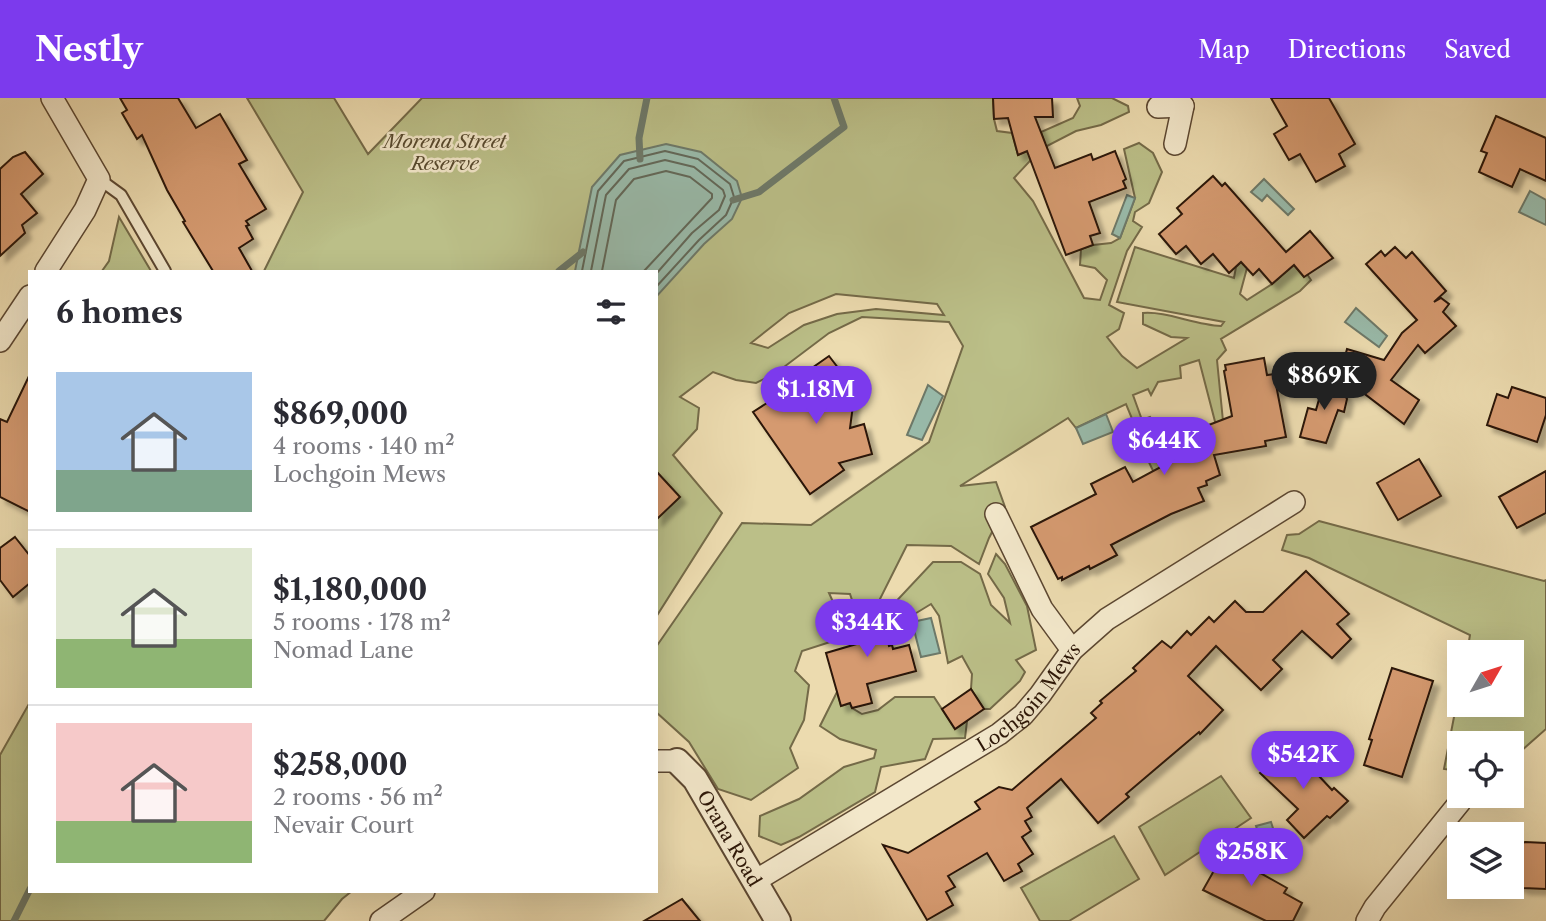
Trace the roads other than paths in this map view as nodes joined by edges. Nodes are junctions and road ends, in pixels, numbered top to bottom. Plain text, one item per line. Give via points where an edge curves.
1 (52, 98) edge
2 (1188, 102) edge
3 (1158, 107) dead end
4 (1175, 144) dead end
5 (99, 179) junction
6 (47, 270) edge
7 (163, 270) edge
8 (28, 299) edge
9 (0, 341) edge
10 (1294, 502) dead end
11 (996, 513) dead end
12 (1072, 650) junction
13 (667, 761) edge
14 (1455, 808) edge
15 (755, 881) junction
16 (421, 893) edge
17 (381, 921) edge
18 (778, 921) edge
19 (1367, 921) edge

1 - 5 street
2 - 3 street
2 - 4 street
5 - 6 street
5 - 7 lane via 121,195
8 - 9 street
10 - 12 street, Lochgoin Mews via 1107,619
11 - 12 street via 1042,608
12 - 15 street, Lochgoin Mews via 1023,715 999,734
13 - 15 street, Orana Road via 695,779
14 - 19 street
15 - 18 street, Orana Road
16 - 17 street

